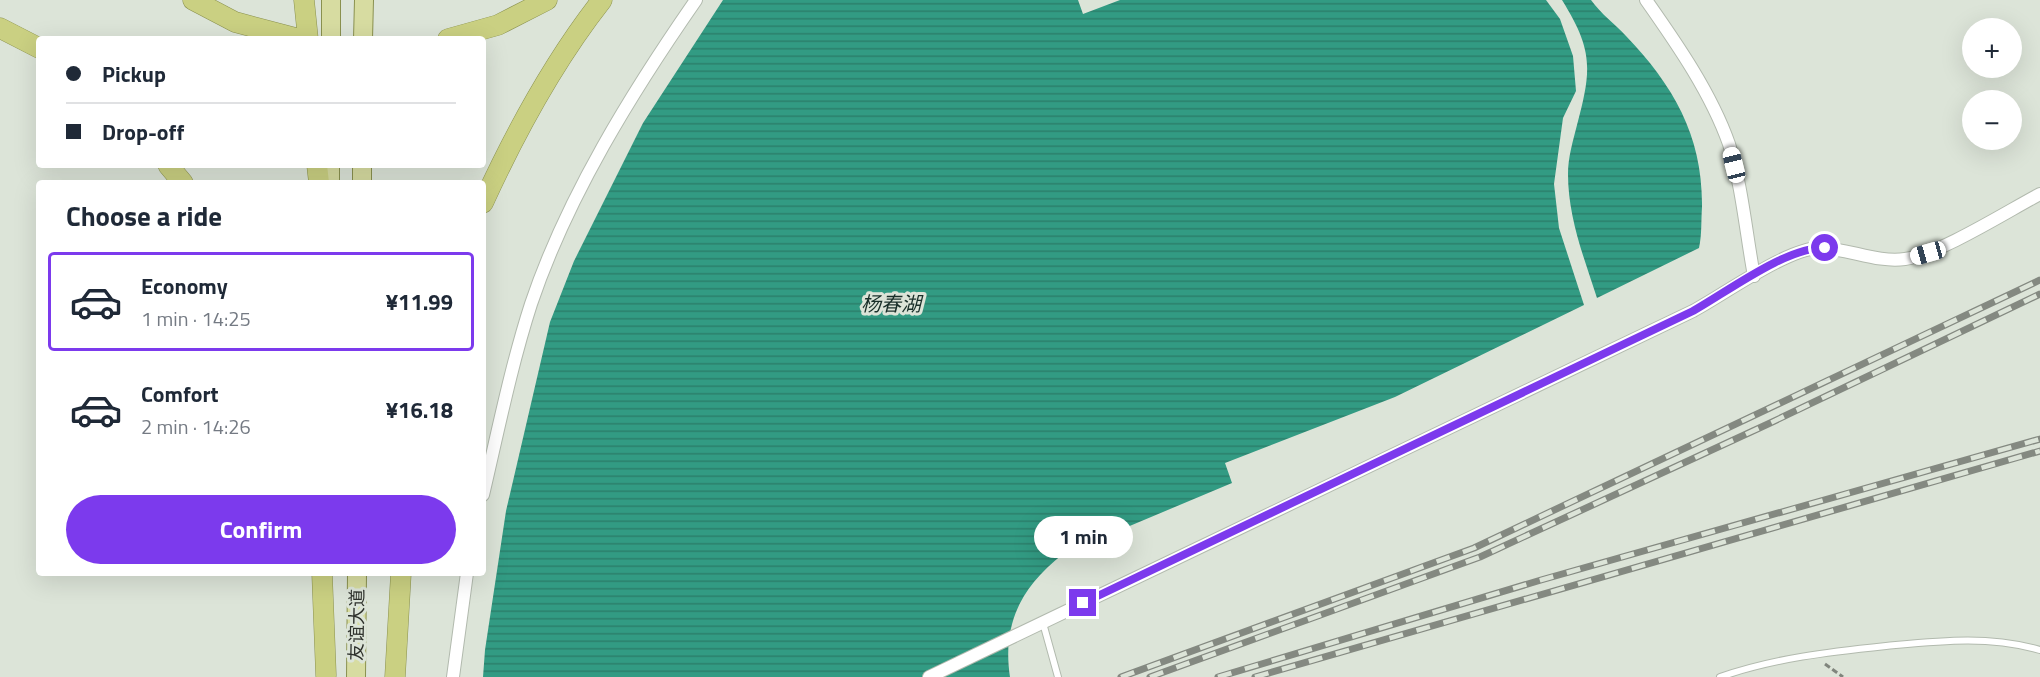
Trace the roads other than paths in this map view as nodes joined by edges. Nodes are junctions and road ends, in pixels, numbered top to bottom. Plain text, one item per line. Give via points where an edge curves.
1 (193, 0) edge
2 (304, 0) edge
3 (331, 0) edge
4 (364, 0) edge
5 (547, 0) edge
6 (602, 0) edge
7 (696, 0) edge
8 (1646, 0) edge
9 (0, 28) edge
10 (288, 36) edge
11 (308, 36) edge
12 (331, 36) edge
13 (363, 36) edge
14 (459, 36) edge
15 (36, 46) edge
16 (170, 168) edge
17 (180, 180) edge
18 (2040, 194) edge
19 (486, 197) edge
20 (1754, 276) junction
21 (486, 482) edge
22 (322, 576) edge
23 (327, 576) edge
24 (357, 576) edge
25 (401, 576) edge
26 (467, 576) edge
27 (1040, 624) junction
28 (2040, 650) edge
29 (326, 676) edge
30 (356, 677) edge
31 (394, 677) edge
32 (453, 677) edge
33 (929, 677) edge
34 (1058, 677) edge
35 (1720, 677) edge

1 - 10 highway via 235,22
2 - 11 highway
3 - 12 main road
4 - 13 main road
5 - 14 highway via 498,25
6 - 19 highway via 578,30 508,150
7 - 21 street via 601,152 550,255 517,351
8 - 20 street via 1683,55 1723,130 1739,188
9 - 15 highway
16 - 17 highway
18 - 20 street via 1928,253 1888,259 1811,248
20 - 27 street via 1693,311
22 - 29 highway
23 - 29 main road, 友谊大道
24 - 30 main road, 友谊大道
25 - 31 highway
26 - 32 street
27 - 33 street
27 - 34 lane
28 - 35 lane via 1976,639 1811,654

